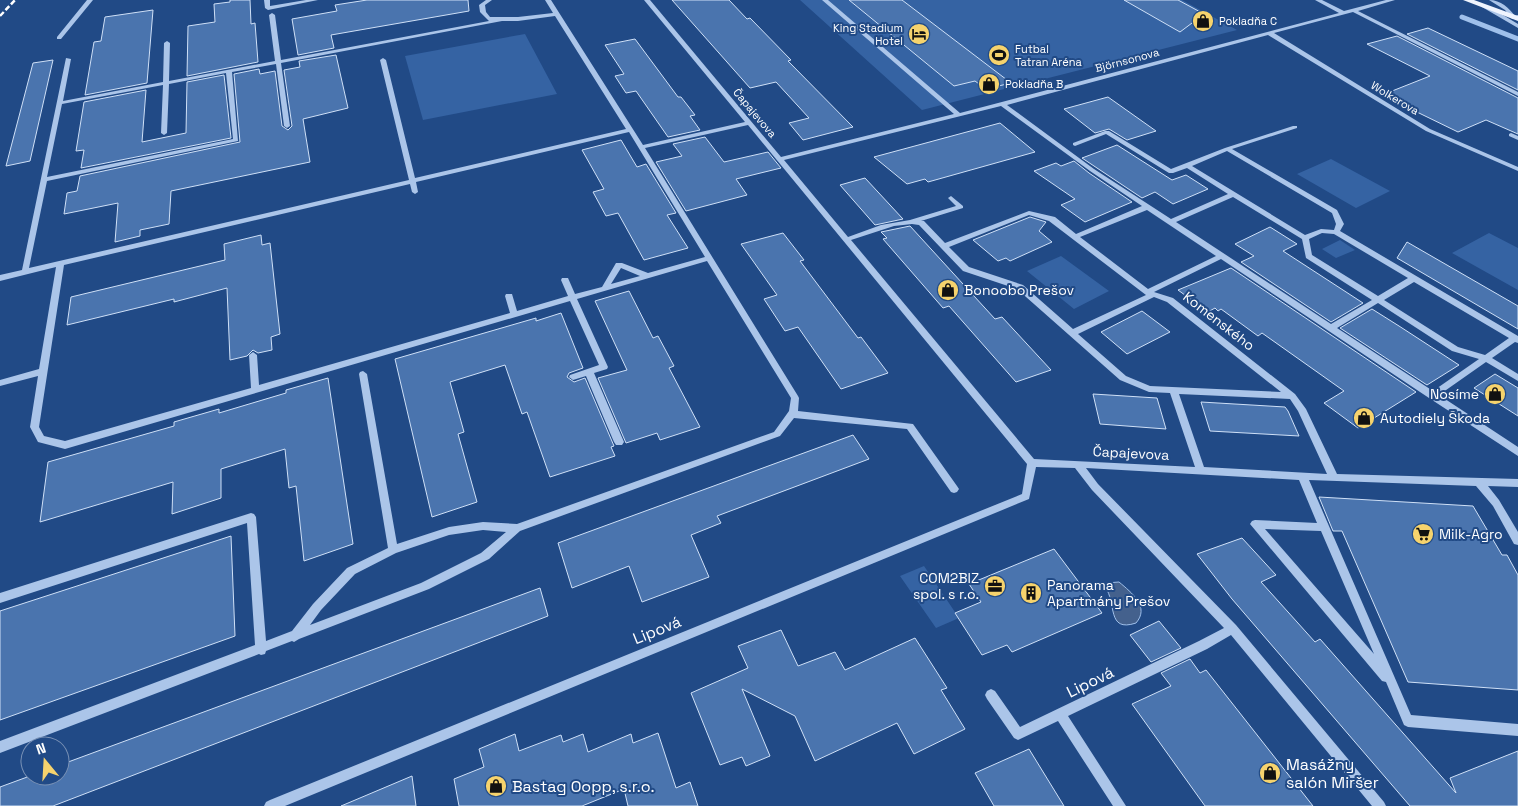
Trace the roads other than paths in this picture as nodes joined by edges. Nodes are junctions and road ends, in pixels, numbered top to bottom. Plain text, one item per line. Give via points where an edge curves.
1 (90, 0) edge
2 (267, 0) edge
3 (315, 0) edge
4 (489, 0) edge
5 (548, 0) edge
6 (647, 0) edge
7 (826, 0) edge
8 (1318, 0) edge
9 (1392, 0) edge
10 (1466, 0) edge
11 (1492, 0) edge
12 (1484, 6) junction
13 (1353, 10) junction
14 (1344, 13) junction
15 (556, 14) junction
16 (272, 15) dead end
17 (1517, 18) edge
18 (500, 20) junction
19 (1518, 26) edge
20 (1268, 32) junction
21 (59, 38) dead end
22 (166, 42) dead end
23 (68, 59) dead end
24 (383, 60) dead end
25 (278, 62) junction
26 (229, 70) junction
27 (166, 82) junction
28 (1518, 94) edge
29 (59, 102) junction
30 (1002, 104) junction
31 (959, 115) junction
32 (749, 122) junction
33 (287, 126) dead end
34 (1295, 127) dead end
35 (630, 130) junction
36 (164, 132) dead end
37 (1075, 144) dead end
38 (641, 147) junction
39 (1227, 149) junction
40 (779, 159) junction
41 (1188, 166) junction
42 (1518, 169) edge
43 (44, 180) junction
44 (412, 181) junction
45 (415, 192) dead end
46 (1234, 194) junction
47 (951, 198) dead end
48 (1147, 206) junction
49 (913, 221) junction
50 (1170, 222) junction
51 (1336, 232) junction
52 (1074, 236) junction
53 (1305, 238) junction
54 (848, 240) junction
55 (944, 246) junction
56 (1222, 256) junction
57 (709, 258) junction
58 (60, 264) junction
59 (25, 272) junction
60 (649, 276) junction
61 (0, 278) edge
62 (1414, 278) junction
63 (564, 280) dead end
64 (604, 289) junction
65 (1150, 293) junction
66 (508, 296) dead end
67 (572, 298) junction
68 (1378, 300) junction
69 (514, 315) junction
70 (1330, 328) junction
71 (1072, 333) junction
72 (1516, 339) edge
73 (253, 354) dead end
74 (1486, 358) junction
75 (43, 371) junction
76 (589, 372) junction
77 (363, 374) dead end
78 (572, 377) dead end
79 (1518, 378) edge
80 (0, 383) edge
81 (255, 390) junction
82 (1174, 391) junction
83 (1292, 396) junction
84 (1432, 396) junction
85 (791, 414) junction
86 (619, 442) dead end
87 (1518, 452) edge
88 (1032, 463) junction
89 (1077, 464) junction
90 (1201, 471) junction
91 (1302, 476) junction
92 (1334, 478) junction
93 (1478, 482) junction
94 (1518, 484) edge
95 (954, 489) dead end
96 (1324, 527) junction
97 (518, 528) junction
98 (1518, 541) edge
99 (393, 550) junction
100 (0, 598) edge
101 (1232, 629) junction
102 (294, 637) junction
103 (261, 650) junction
104 (1393, 685) junction
105 (991, 695) dead end
106 (1060, 714) junction
107 (1518, 730) edge
108 (0, 747) edge
109 (270, 806) edge
110 (1120, 806) edge
111 (1380, 806) edge

1 - 21 street
2 - 3 street via 268,8
4 - 18 street via 482,5 484,12 489,19
5 - 15 lane
6 - 32 street, Čapajevova
7 - 31 street
8 - 14 street
9 - 13 street, Björnsonova
10 - 12 main road
11 - 17 street
12 - 17 main road
12 - 19 street
13 - 14 street, Björnsonova
13 - 28 street
14 - 20 street, Björnsonova
15 - 18 street
15 - 35 street
16 - 25 street
18 - 25 street
20 - 30 street, Björnsonova
20 - 42 street, Wolkerova via 1428,130
22 - 27 street
23 - 29 street
24 - 44 lane
25 - 26 street
25 - 33 street
26 - 27 street
26 - 43 street via 236,140
27 - 29 street
27 - 36 street
29 - 43 street
30 - 31 street, Björnsonova
30 - 48 street
31 - 40 street, Björnsonova
32 - 38 street
32 - 40 street, Čapajevova
34 - 39 street
35 - 38 street
35 - 44 street
37 - 41 street via 1107,132 1171,172
38 - 57 street
39 - 41 street
39 - 51 street via 1334,212 1340,224
40 - 54 street, Čapajevova
41 - 46 street
43 - 59 street
44 - 45 street
44 - 58 street
46 - 50 street
46 - 53 street
47 - 49 lane via 961,207
48 - 50 street
48 - 52 street
49 - 54 street
49 - 55 street via 921,223
50 - 56 street
51 - 53 street via 1321,231
51 - 62 street
52 - 55 street, Komenského via 1052,219 1029,213
52 - 65 street, Komenského
53 - 68 street via 1309,256
54 - 88 street, Čapajevova
55 - 71 street via 966,269 1020,287
56 - 65 street
56 - 70 street
57 - 60 street
57 - 85 street via 795,398
58 - 59 street
58 - 75 street
59 - 61 street
60 - 64 street
60 - 64 street via 619,265
62 - 68 street
62 - 72 street
63 - 67 lane
64 - 67 street
65 - 71 street
65 - 83 street, Komenského via 1170,300
66 - 69 street
67 - 69 street
67 - 76 street via 604,367
68 - 70 street
68 - 74 street via 1455,349
69 - 81 street
70 - 84 street
71 - 82 street via 1123,378 1149,389
72 - 74 street
73 - 81 street
74 - 79 street
74 - 84 street
75 - 80 street
75 - 81 street via 34,427 40,439 65,445
76 - 78 street
76 - 86 street
77 - 99 street
82 - 83 street
82 - 90 street
83 - 92 street, Komenského via 1302,409
84 - 87 street
85 - 95 street via 910,426
85 - 97 street via 777,434
88 - 89 street, Čapajevova
88 - 109 street, Lipová via 1026,496
89 - 90 street, Čapajevova
89 - 101 street
90 - 91 street, Čapajevova
91 - 92 street, Čapajevova
91 - 96 street
92 - 93 street, Čapajevova
93 - 94 street, Čapajevova
93 - 98 street via 1496,503
96 - 104 street
96 - 104 street via 1255,524
97 - 99 street via 484,526 449,531
97 - 102 street via 485,556 425,586
99 - 102 street via 351,571
100 - 103 street via 251,517
101 - 106 street, Lipová
101 - 111 street
102 - 103 street
103 - 108 street
104 - 107 street via 1408,721
105 - 106 street via 1018,734
106 - 110 street, Lipová

